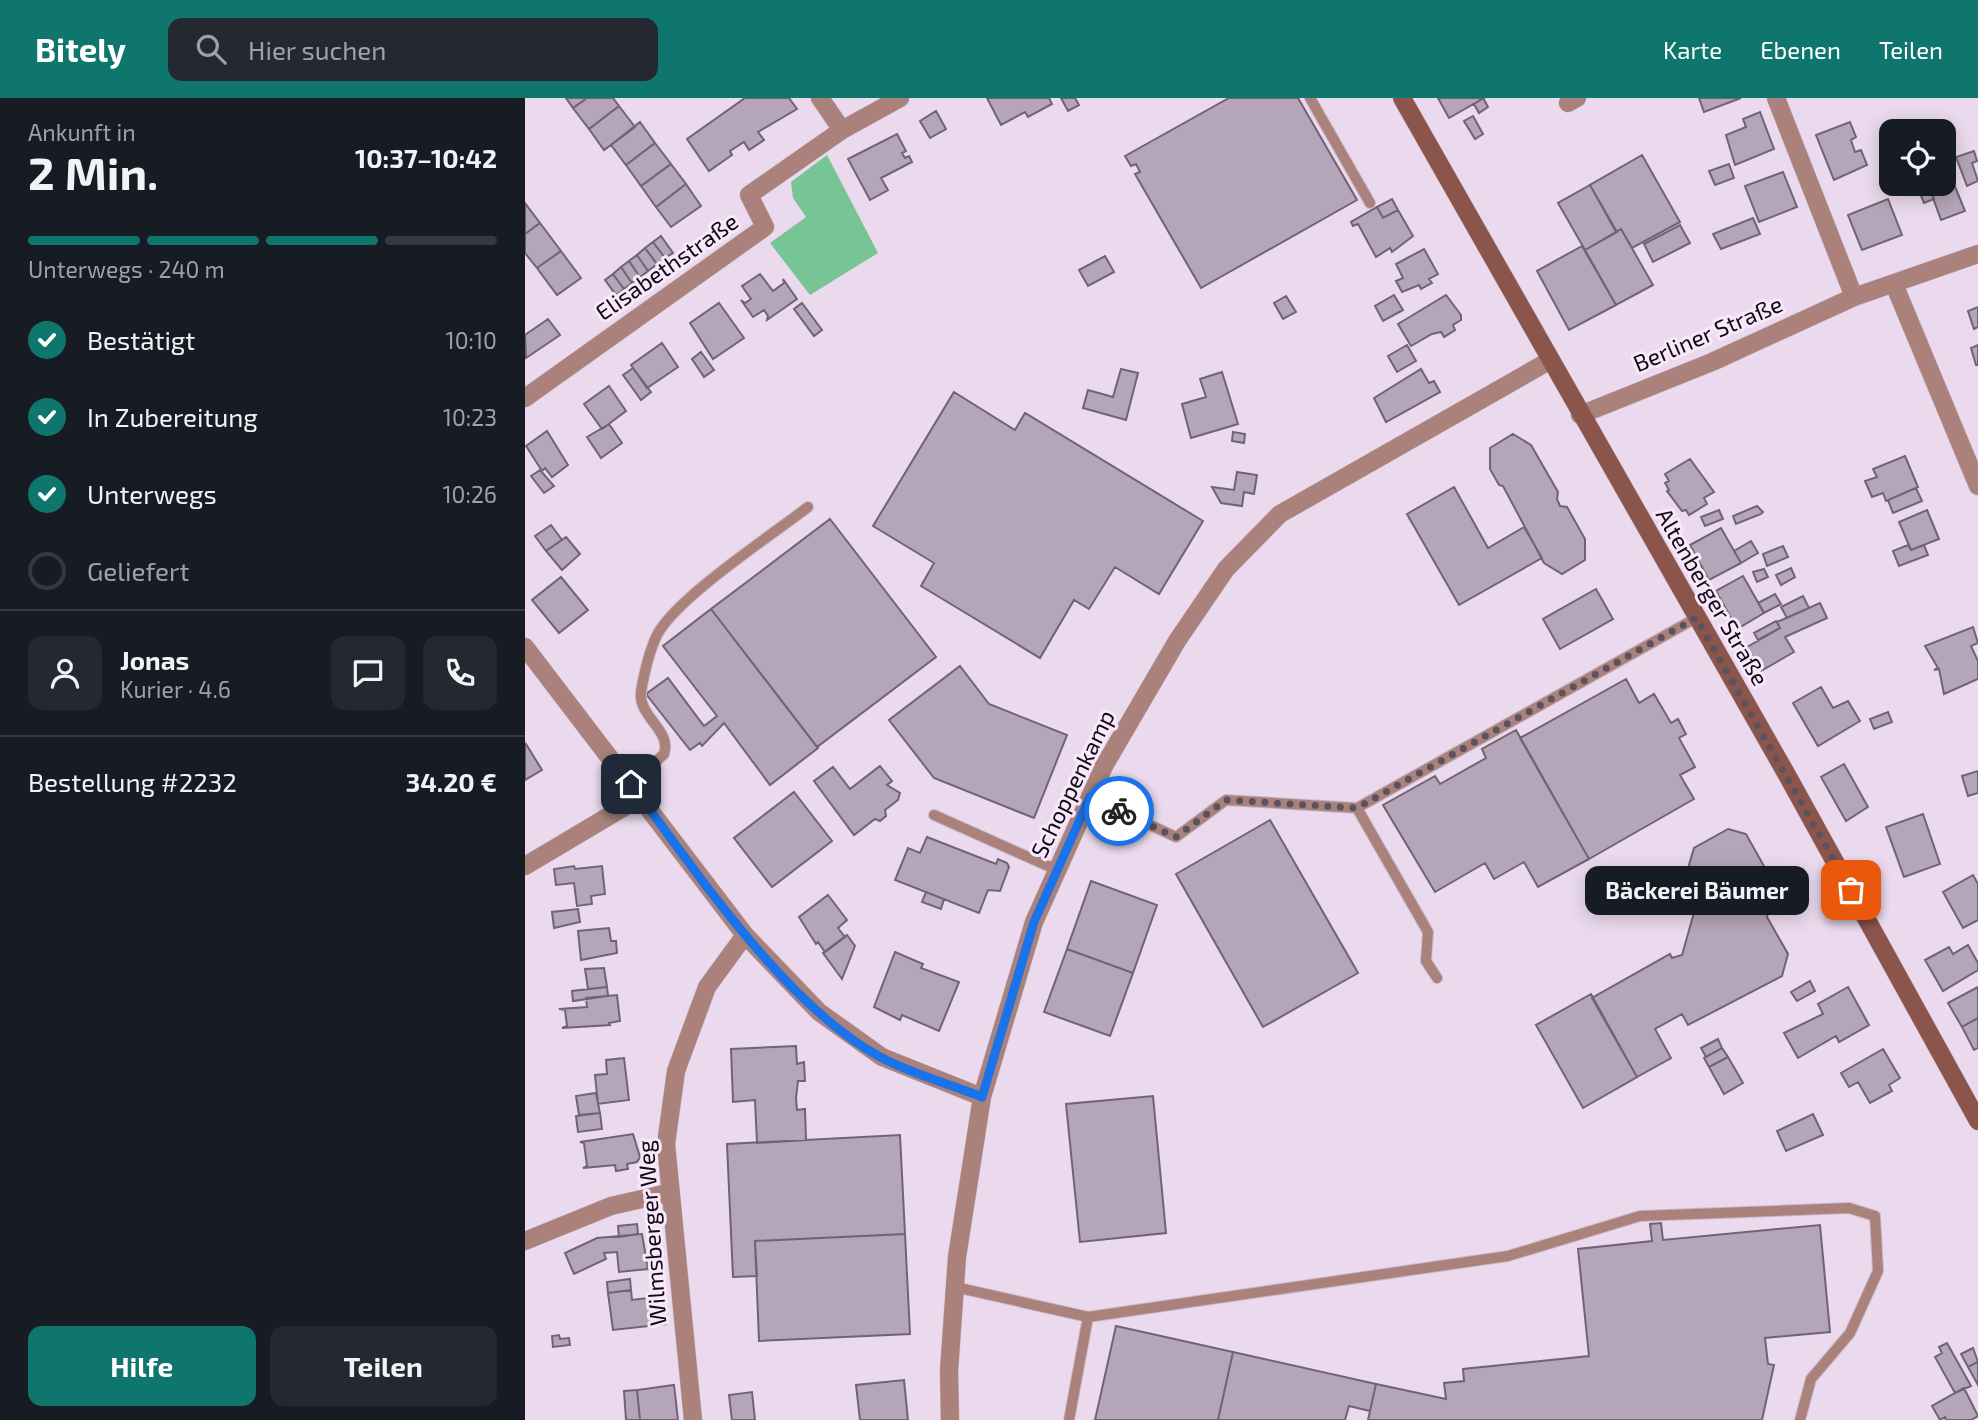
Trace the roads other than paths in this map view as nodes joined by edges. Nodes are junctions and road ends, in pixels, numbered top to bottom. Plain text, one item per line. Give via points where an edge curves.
1 (820, 98) edge
2 (900, 98) edge
3 (1310, 98) edge
4 (1402, 98) edge
5 (1776, 98) edge
6 (842, 130) junction
7 (1370, 203) dead end
8 (1978, 254) edge
9 (1894, 284) junction
10 (1854, 297) junction
11 (1549, 361) junction
12 (525, 398) edge
13 (1580, 415) junction
14 (1978, 486) edge
15 (808, 507) dead end
16 (1696, 618) junction
17 (525, 647) edge
18 (636, 791) junction
19 (1090, 797) junction
20 (1357, 808) junction
21 (934, 815) dead end
22 (525, 866) edge
23 (1057, 870) junction
24 (745, 935) junction
25 (1437, 978) dead end
26 (982, 1097) junction
27 (1978, 1121) edge
28 (669, 1193) junction
29 (525, 1241) edge
30 (954, 1287) junction
31 (1088, 1317) junction
32 (693, 1420) edge
33 (950, 1420) edge
34 (1069, 1420) edge
35 (1800, 1420) edge

1 - 6 street
2 - 6 street, Elisabethstraße
3 - 7 lane
4 - 11 main road, Altenberger Straße
5 - 10 street
6 - 12 street, Elisabethstraße via 750,195 765,227
8 - 9 street, Berliner Straße
9 - 10 street, Berliner Straße
9 - 14 street
10 - 13 street, Berliner Straße via 1712,362
11 - 13 main road, Altenberger Straße
11 - 19 street, Schoppenkamp via 1280,514 1226,569 1177,641
13 - 16 main road, Altenberger Straße
15 - 18 lane via 685,603 658,635 641,696 666,747
16 - 20 lane
16 - 27 main road, Altenberger Straße
17 - 18 street
18 - 22 street
18 - 24 street
19 - 20 lane via 1176,837 1226,800
19 - 23 street, Schoppenkamp
20 - 25 lane via 1428,932 1426,961
21 - 23 lane
23 - 26 street, Schoppenkamp via 1034,922
24 - 26 street via 819,1012 882,1057
24 - 28 street, Wilmsberger Weg via 707,987 676,1071 666,1144
26 - 30 street, Schoppenkamp
28 - 29 street via 611,1206
28 - 32 street, Wilmsberger Weg
30 - 31 lane
30 - 33 street, Schoppenkamp
31 - 34 lane
31 - 35 lane via 1508,1256 1640,1216 1849,1208 1875,1216 1878,1271 1850,1333 1811,1379

